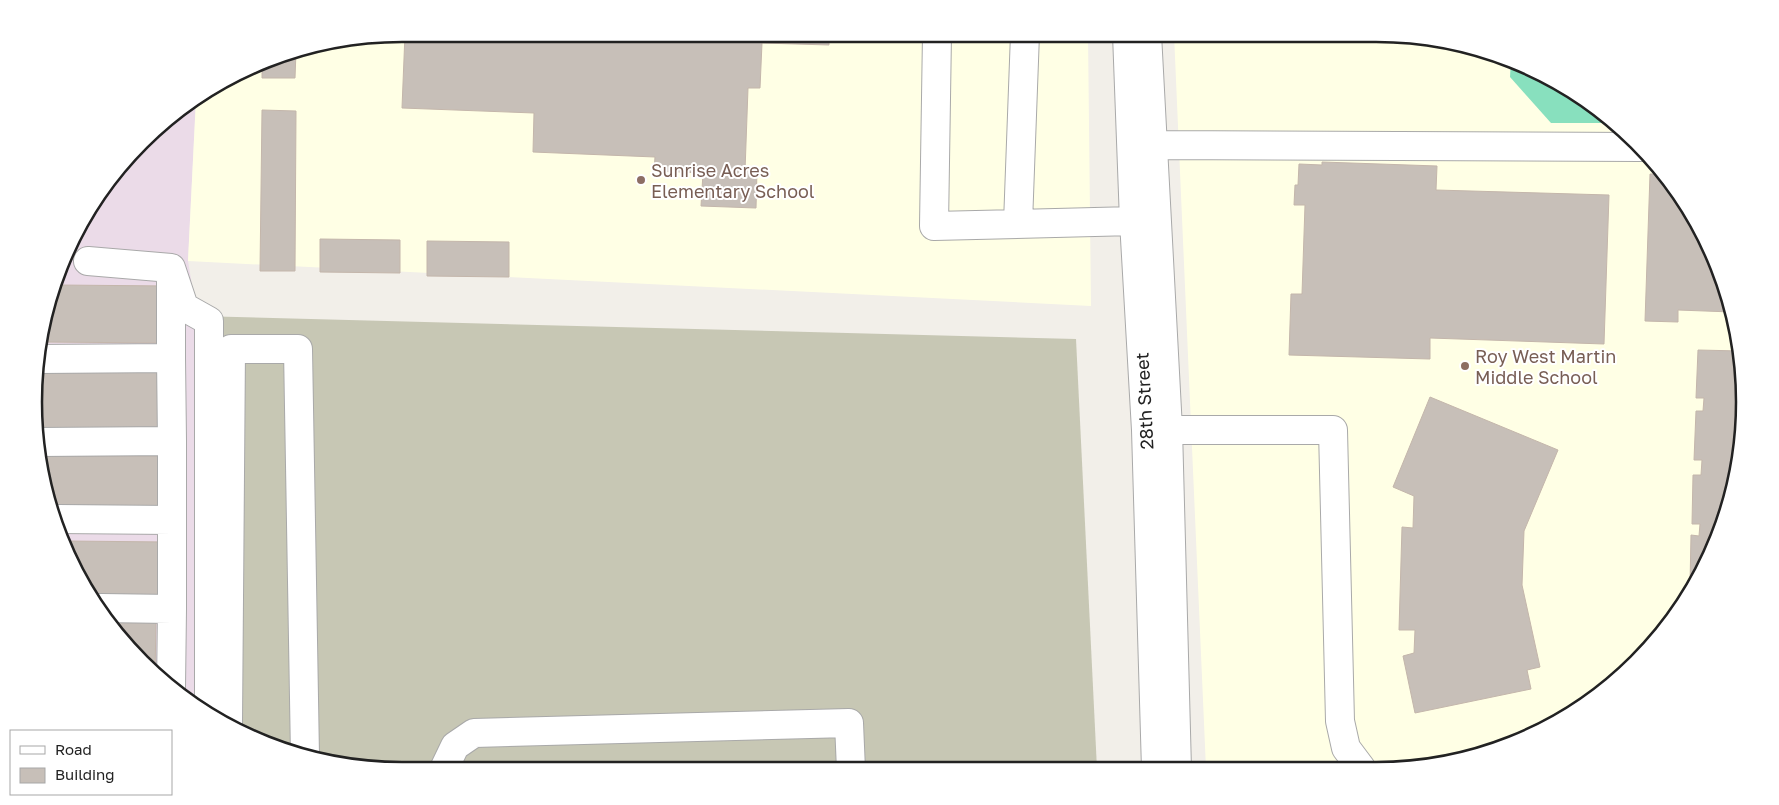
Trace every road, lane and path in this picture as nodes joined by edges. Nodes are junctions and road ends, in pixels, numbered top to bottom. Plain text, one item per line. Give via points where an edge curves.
1 (936, 42) edge
2 (1026, 42) edge
3 (1128, 42) edge
4 (1147, 42) edge
5 (1153, 145) junction
6 (1630, 147) edge
7 (1134, 220) junction
8 (1018, 223) junction
9 (88, 261) dead end
10 (171, 268) junction
11 (171, 358) junction
12 (46, 359) edge
13 (1157, 430) junction
14 (45, 442) edge
15 (172, 442) junction
16 (62, 519) edge
17 (172, 520) junction
18 (107, 608) edge
19 (172, 609) junction
20 (171, 678) edge
21 (208, 706) edge
22 (228, 717) edge
23 (305, 749) edge
24 (447, 762) edge
25 (850, 762) edge
26 (1156, 762) edge
27 (1177, 762) edge
28 (1356, 762) edge

1 - 8 street via 934,226
2 - 8 street
3 - 7 street, 28th Street
4 - 5 street, 28th Street
5 - 6 street
5 - 13 street, 28th Street
7 - 8 street
7 - 13 street, 28th Street
9 - 10 street
10 - 11 street
10 - 21 street via 184,307 210,321
11 - 12 street
11 - 15 street
13 - 26 street, 28th Street
13 - 27 street, 28th Street
13 - 28 street via 1333,430 1340,721 1346,748
14 - 15 street
15 - 17 street
16 - 17 street
17 - 19 street
18 - 19 street
19 - 20 street
22 - 23 street via 231,349 298,349
24 - 25 street via 455,746 474,734 849,723

